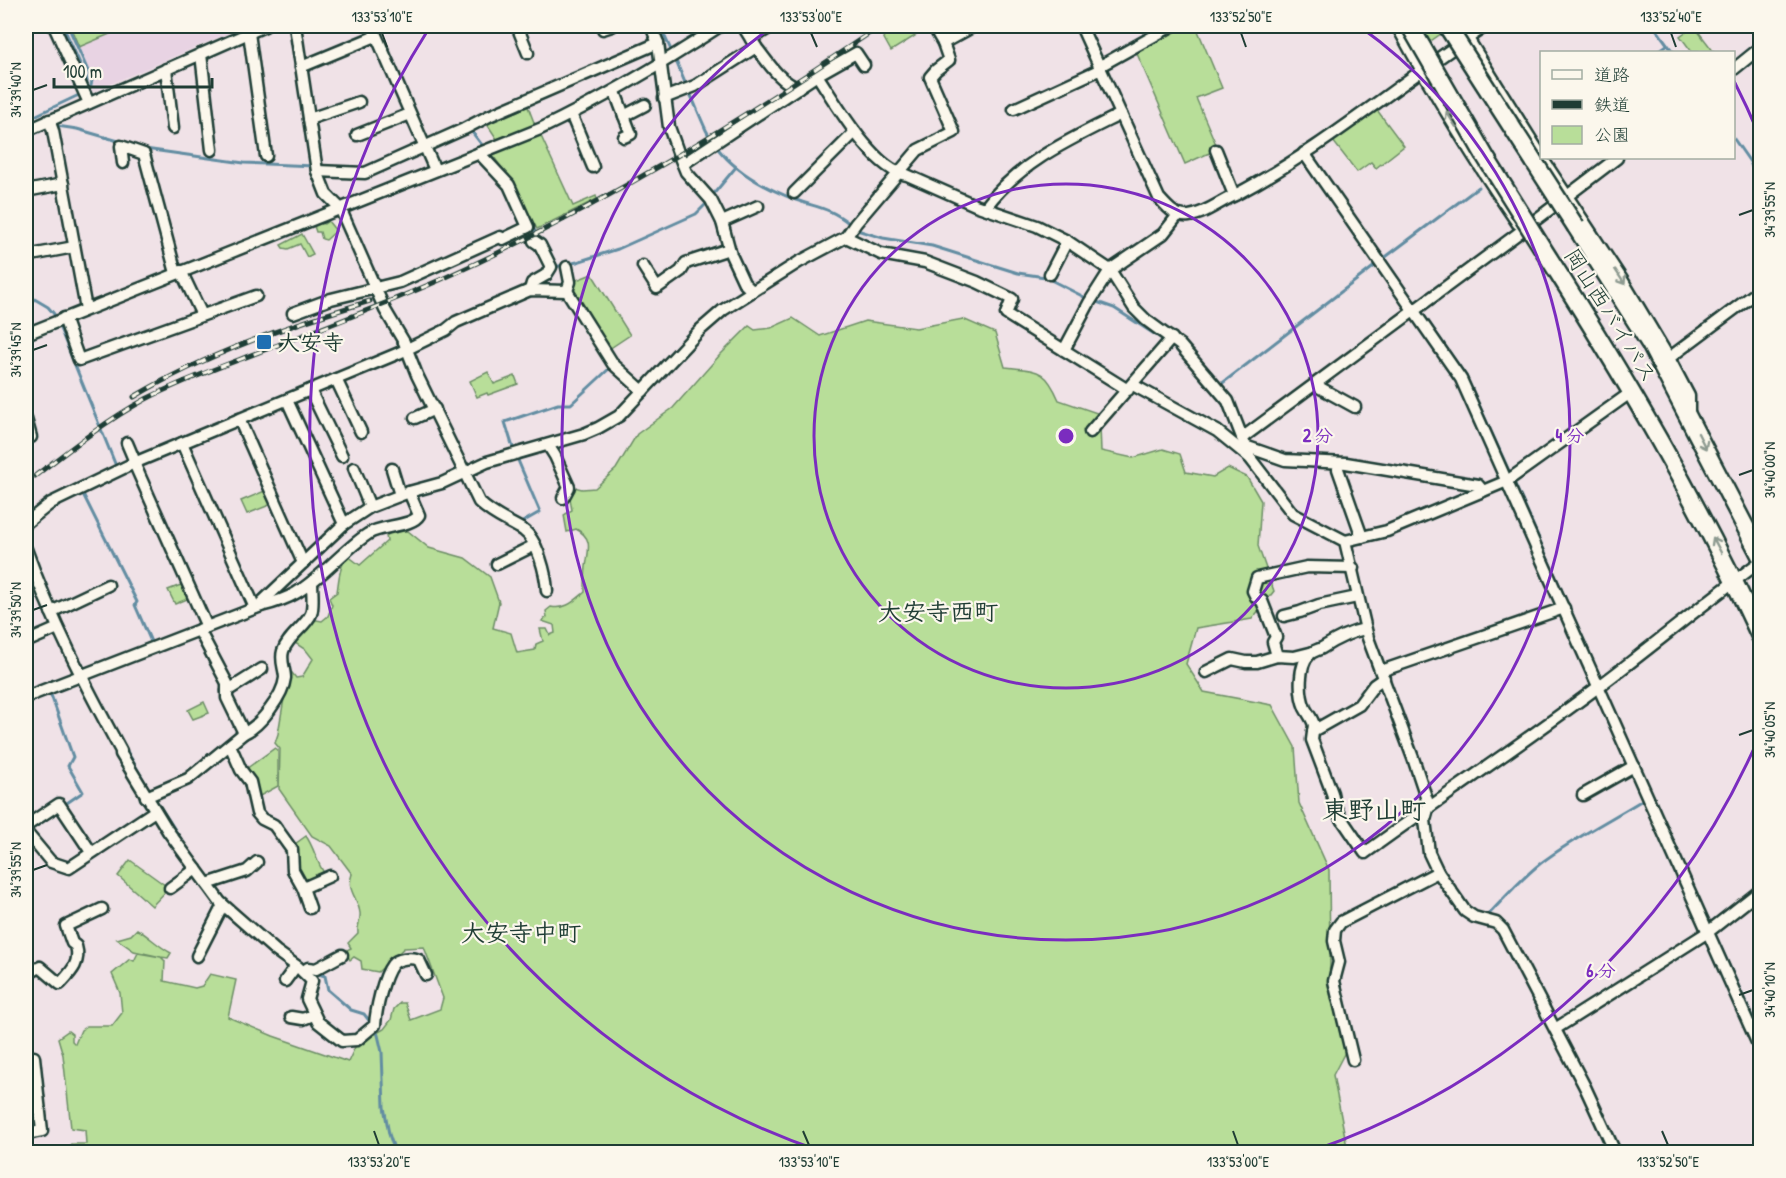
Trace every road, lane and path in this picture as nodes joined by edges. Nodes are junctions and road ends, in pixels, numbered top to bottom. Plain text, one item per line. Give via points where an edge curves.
1 (54, 26) edge
2 (265, 26) edge
3 (295, 26) edge
4 (372, 26) edge
5 (517, 26) edge
6 (651, 26) edge
7 (720, 26) edge
8 (743, 26) edge
9 (772, 26) edge
10 (933, 26) edge
11 (974, 26) edge
12 (1081, 26) edge
13 (1172, 26) edge
14 (1397, 26) edge
15 (1410, 26) edge
16 (1448, 26) edge
17 (1460, 26) edge
18 (1486, 26) edge
19 (249, 33) junction
20 (376, 36) junction
21 (1467, 38) junction
22 (658, 43) junction
23 (753, 43) junction
24 (943, 43) junction
25 (1761, 48) edge
26 (528, 53) dead end
27 (201, 54) junction
28 (662, 64) junction
29 (864, 65) dead end
30 (301, 67) junction
31 (1100, 67) junction
32 (1735, 68) edge
33 (166, 69) junction
34 (1421, 70) junction
35 (817, 75) junction
36 (798, 88) junction
37 (615, 92) junction
38 (664, 98) junction
39 (87, 100) junction
40 (360, 102) dead end
41 (645, 105) dead end
42 (1014, 109) dead end
43 (410, 114) junction
44 (571, 114) junction
45 (1121, 114) junction
46 (624, 116) junction
47 (309, 119) junction
48 (49, 120) junction
49 (172, 128) dead end
50 (26, 131) edge
51 (855, 132) junction
52 (357, 135) dead end
53 (624, 137) dead end
54 (425, 146) junction
55 (212, 150) dead end
56 (1216, 150) dead end
57 (484, 151) junction
58 (1304, 153) junction
59 (1540, 154) edge
60 (266, 156) dead end
61 (1543, 159) edge
62 (1616, 159) edge
63 (123, 163) dead end
64 (683, 164) junction
65 (593, 167) dead end
66 (319, 169) junction
67 (435, 170) junction
68 (898, 174) junction
69 (63, 184) junction
70 (26, 191) edge
71 (794, 193) dead end
72 (1234, 195) junction
73 (1566, 196) junction
74 (759, 206) dead end
75 (340, 208) junction
76 (986, 208) junction
77 (1178, 215) junction
78 (722, 222) junction
79 (1522, 230) junction
80 (846, 237) junction
81 (534, 241) dead end
82 (1067, 241) junction
83 (74, 247) junction
84 (729, 249) junction
85 (26, 256) edge
86 (643, 266) dead end
87 (567, 267) dead end
88 (1110, 270) junction
89 (179, 272) junction
90 (1050, 274) dead end
91 (379, 287) junction
92 (530, 290) junction
93 (751, 290) junction
94 (1761, 290) edge
95 (567, 291) junction
96 (256, 296) dead end
97 (86, 309) junction
98 (1414, 311) junction
99 (293, 314) dead end
100 (202, 315) junction
101 (64, 318) junction
102 (26, 334) edge
103 (1170, 341) junction
104 (406, 349) junction
105 (1064, 350) junction
106 (1669, 358) junction
107 (336, 379) junction
108 (1315, 385) junction
109 (1130, 387) junction
110 (310, 390) junction
111 (643, 392) junction
112 (1626, 396) junction
113 (287, 400) junction
114 (1355, 407) dead end
115 (435, 409) junction
116 (1689, 417) junction
117 (415, 418) dead end
118 (26, 419) edge
119 (239, 419) junction
120 (361, 432) dead end
121 (1090, 432) dead end
122 (31, 437) dead end
123 (1244, 442) junction
124 (127, 443) dead end
125 (182, 443) junction
126 (548, 446) junction
127 (342, 456) dead end
128 (1250, 458) junction
129 (136, 461) junction
130 (354, 468) dead end
131 (1676, 468) junction
132 (1338, 469) dead end
133 (392, 470) dead end
134 (465, 472) junction
135 (1507, 481) junction
136 (1480, 489) junction
137 (401, 492) junction
138 (563, 498) dead end
139 (369, 504) junction
140 (343, 521) junction
141 (26, 523) edge
142 (1362, 537) junction
143 (1345, 541) junction
144 (535, 545) junction
145 (26, 549) edge
146 (1761, 555) edge
147 (301, 560) junction
148 (1761, 562) edge
149 (497, 564) dead end
150 (1353, 568) junction
151 (31, 580) edge
152 (1735, 581) junction
153 (312, 582) junction
154 (108, 585) dead end
155 (547, 591) dead end
156 (1357, 597) junction
157 (255, 605) junction
158 (1564, 608) junction
159 (53, 611) junction
160 (1284, 616) dead end
161 (204, 626) junction
162 (58, 628) junction
163 (1365, 629) junction
164 (1761, 636) edge
165 (26, 642) edge
166 (1311, 653) junction
167 (1277, 656) junction
168 (262, 669) dead end
169 (1206, 672) dead end
170 (83, 675) junction
171 (1383, 675) junction
172 (1598, 687) junction
173 (227, 691) junction
174 (26, 697) edge
175 (1313, 731) junction
176 (244, 733) junction
177 (230, 745) junction
178 (1634, 766) junction
179 (150, 795) junction
180 (1583, 795) dead end
181 (1429, 806) junction
182 (155, 811) junction
183 (26, 831) edge
184 (91, 852) junction
185 (257, 862) dead end
186 (196, 869) junction
187 (1438, 872) junction
188 (330, 876) dead end
189 (210, 883) junction
190 (170, 888) dead end
191 (303, 888) junction
192 (1761, 891) edge
193 (223, 905) junction
194 (310, 908) dead end
195 (102, 909) dead end
196 (1711, 930) junction
197 (342, 955) dead end
198 (197, 956) dead end
199 (303, 969) junction
200 (26, 975) edge
201 (426, 975) dead end
202 (285, 981) dead end
203 (314, 1015) junction
204 (291, 1017) dead end
205 (1555, 1029) junction
206 (1761, 1049) edge
207 (34, 1057) dead end
208 (1353, 1059) dead end
209 (26, 1134) edge
210 (1615, 1152) edge

1 - 39 street
2 - 19 street
3 - 30 street
4 - 20 street
5 - 26 street
6 - 22 street
7 - 28 street
8 - 23 street
9 - 23 street
10 - 24 street
11 - 24 street
12 - 31 street
13 - 31 street
14 - 34 street
15 - 131 highway, 岡山西バイパス, bridge
16 - 116 highway, 岡山西バイパス, bridge via 1650,344
17 - 21 street
18 - 21 street
19 - 27 street
19 - 60 street
20 - 30 street
20 - 43 street
21 - 34 street
21 - 59 street
22 - 28 street
22 - 54 street
23 - 36 street via 781,78
23 - 38 street via 695,86
24 - 68 street via 949,60 930,77 954,132 918,150
25 - 32 street
27 - 33 street
27 - 55 street
28 - 37 street
28 - 38 street
29 - 35 street via 856,53
30 - 47 street
31 - 42 street
31 - 45 street
33 - 39 street
33 - 49 street
34 - 58 street
79 -> 34 street
35 - 36 street
35 - 51 street
36 - 64 street
37 - 44 street
37 - 46 street
38 - 64 street via 669,127
39 - 48 street
40 - 47 street
41 - 46 street
43 - 52 street
43 - 54 street
44 - 57 street
44 - 65 street
45 - 76 street via 1029,164 998,190
45 - 77 street via 1159,198
46 - 53 street via 631,134
47 - 66 street
48 - 50 street
48 - 69 street
51 - 68 street
51 - 71 street
54 - 66 street via 365,173
54 - 67 street
56 - 72 street
57 - 67 street
57 - 91 street via 509,185 528,227
58 - 72 street
58 - 98 street
61 - 73 street
62 - 73 street
63 - 89 street via 121,146 144,154
64 - 78 street via 711,200
66 - 75 street via 326,194
67 - 75 street
68 - 76 street
68 - 80 street
69 - 70 street
69 - 83 street
72 - 77 street via 1201,212
73 - 79 street
73 -> 106 street
74 - 78 street
75 - 89 street
75 - 91 street
76 - 82 street
77 - 88 street via 1163,234
78 - 84 street
79 - 98 street
79 - 112 street
80 - 93 street
80 - 105 street via 881,254 925,262 1012,299 1005,314
81 - 92 street via 551,267 532,283
82 - 88 street
82 - 90 street
83 - 85 street
83 - 97 street
84 - 86 street via 686,263 657,288
84 - 93 street
87 - 95 street
88 - 103 street via 1134,308
88 - 105 street
89 - 97 street
89 - 100 street
91 - 99 street
91 - 104 street
92 - 95 street
92 - 104 street
93 - 111 street via 700,330
94 - 106 street
95 - 111 street via 613,364
96 - 100 street
97 - 101 street
98 - 108 street
98 - 135 street via 1461,379
100 - 101 street via 80,360
101 - 102 street
103 - 109 street
103 - 123 street via 1228,401
104 - 107 street
104 - 115 street
105 - 109 street
106 - 116 street via 1689,396
107 - 110 street
107 - 120 street
108 - 114 street
108 - 123 street
109 - 121 street
109 - 128 street via 1217,431
110 - 113 street
110 - 127 street
111 - 126 street via 619,416 598,428
112 - 131 street
112 - 135 street
113 - 119 street
113 - 140 street
115 - 117 street
115 - 134 street
116 -> 146 highway, 岡山西バイパス
118 - 122 street
119 - 125 street
119 - 147 street
123 - 128 street
123 - 136 street via 1286,460 1346,463
124 - 129 street
125 - 129 street
125 - 157 street
126 - 134 street
126 - 138 street via 569,487
128 - 143 street via 1293,513
129 - 141 street via 51,502
129 - 161 street
130 - 139 street
152 -> 131 highway, 岡山西バイパス
132 - 142 street
133 - 137 street
134 - 137 street via 442,483
134 - 144 street via 479,502 523,530
135 - 136 street
135 - 158 street
136 - 142 street via 1387,531
137 - 139 street
137 - 153 street via 419,515 417,519 370,532
139 - 140 street
140 - 147 street
142 - 143 street
143 - 150 street
144 - 149 street
144 - 155 street
145 - 151 street
147 - 157 street
148 - 152 street
150 - 156 street
150 - 167 street via 1307,567 1257,578 1253,591 1262,601 1276,637 1273,642
151 - 159 street
152 - 164 highway, 岡山西バイパス
152 - 172 street
153 - 157 street via 294,595
153 - 176 street via 311,615 282,654 283,684 268,711
154 - 159 street
156 - 160 street
156 - 163 street
157 - 161 street
158 - 171 street
158 - 172 street
159 - 162 street
161 - 170 street
161 - 173 street
162 - 165 street
162 - 170 street
163 - 166 street via 1330,641
163 - 171 street
166 - 167 street
166 - 175 street via 1305,660 1302,681
167 - 169 street via 1257,662 1232,659
168 - 173 street
170 - 174 street
170 - 179 street via 121,754
171 - 175 street via 1359,705
171 - 181 street
172 - 178 street
172 - 181 street
173 - 176 street
175 - 181 street via 1312,740 1339,815 1365,853
176 - 177 street
177 - 179 street via 188,779
177 - 191 street via 250,782 257,813 274,825 292,850 293,870
178 - 180 street
178 - 196 street
179 - 182 street
181 - 187 street via 1425,833
182 - 184 street
182 - 186 street
183 - 184 street via 51,862 69,867
183 - 184 street via 27,826 59,804
185 - 189 street via 247,871
186 - 189 street
186 - 190 street
187 - 205 street via 1465,911 1496,923 1503,930
187 - 208 street via 1341,922 1335,930 1339,962 1334,981
188 - 191 street
189 - 193 street
191 - 194 street
192 - 196 street
193 - 198 street
193 - 199 street
195 - 200 street via 66,926 78,954 75,968 60,984 40,967
196 - 205 street
196 - 206 street
197 - 199 street via 316,969
199 - 202 street
199 - 203 street via 312,981 307,999
201 - 203 street via 414,958 392,965 378,1000 374,1026 357,1040 342,1041
203 - 204 street via 303,1019
205 - 210 street
207 - 209 street via 42,1131

